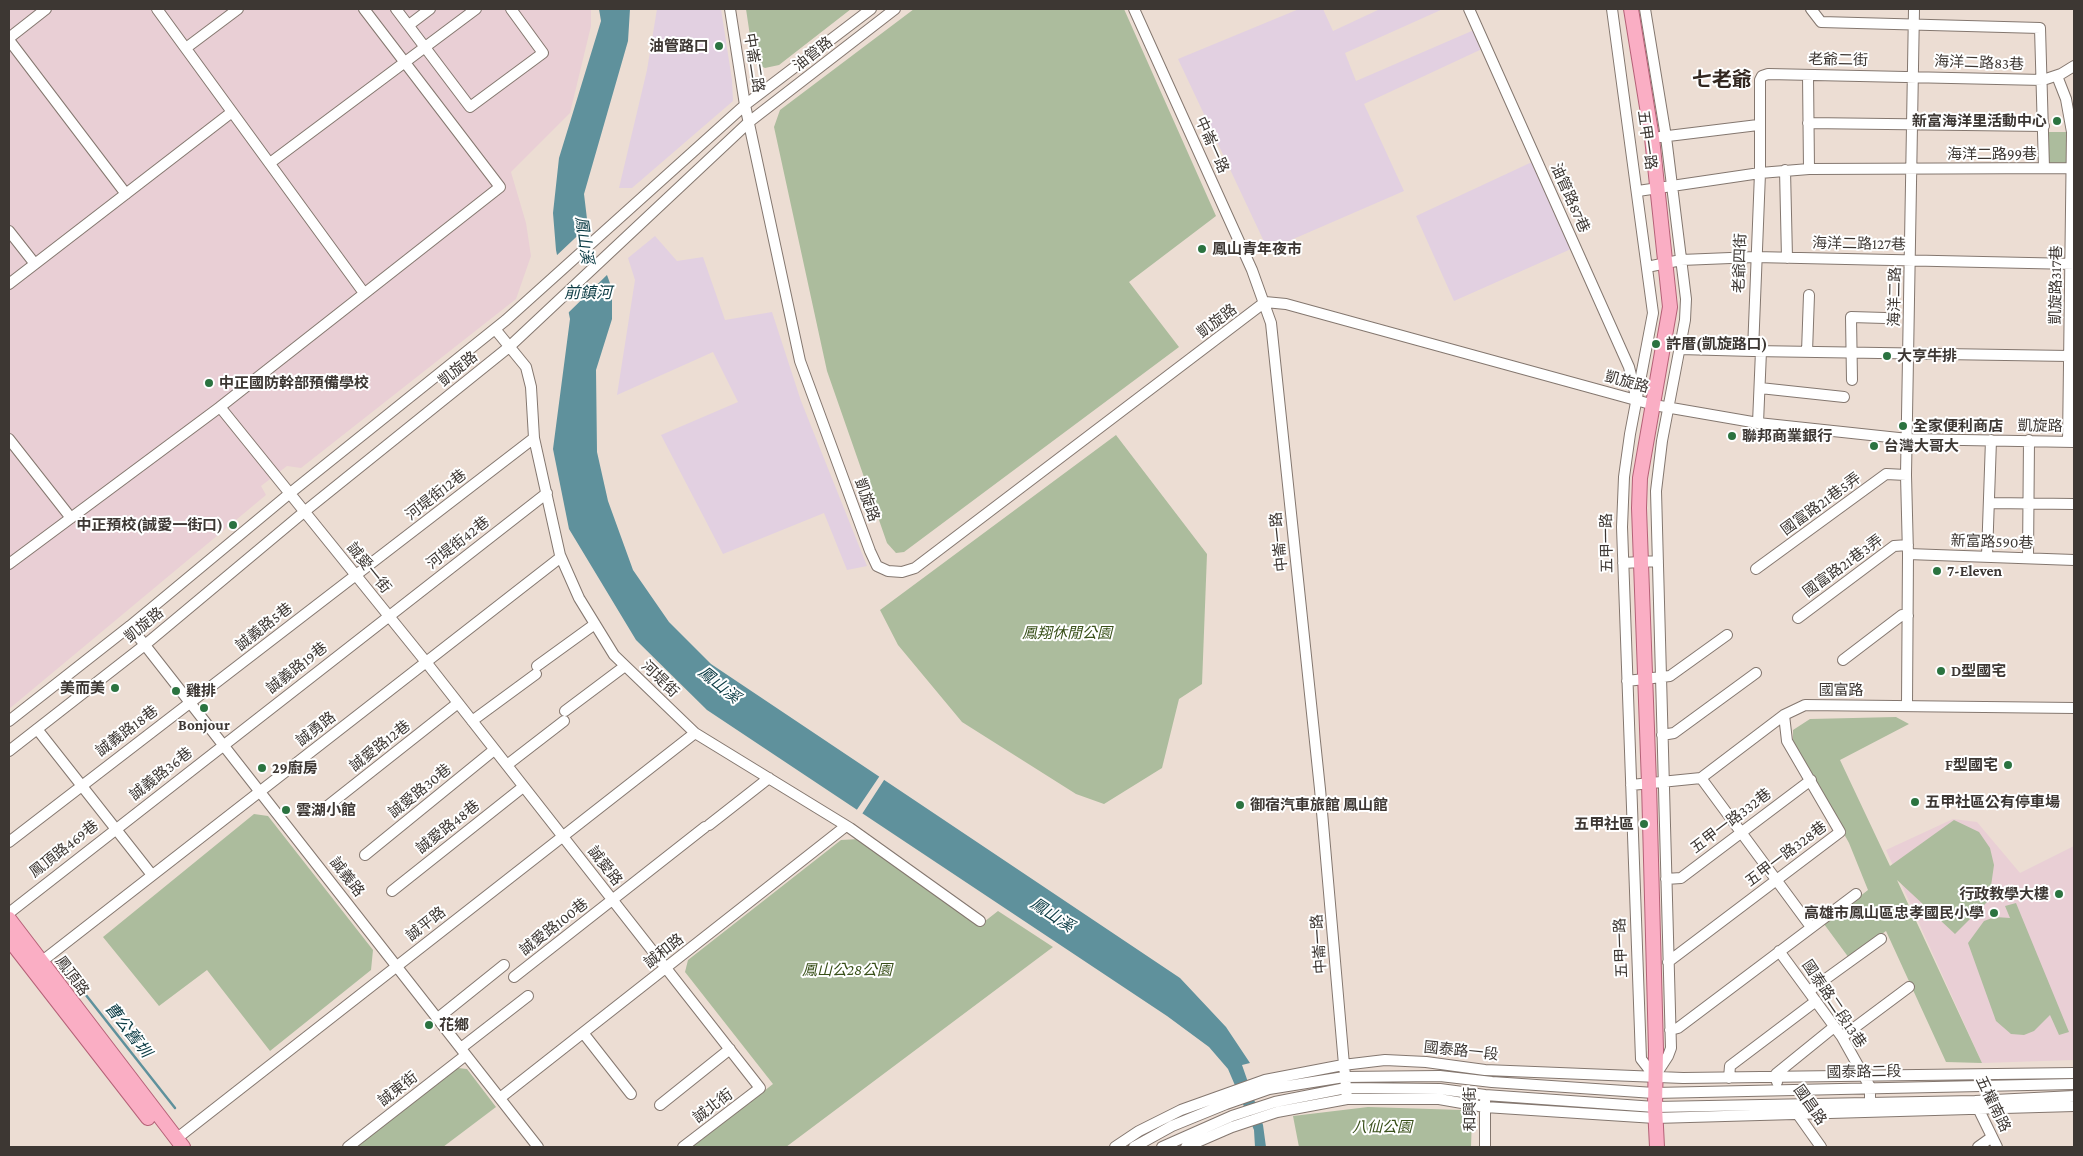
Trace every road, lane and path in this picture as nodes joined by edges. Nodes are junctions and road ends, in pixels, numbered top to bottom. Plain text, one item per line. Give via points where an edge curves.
1 (46, 9) edge
2 (157, 9) edge
3 (238, 9) edge
4 (364, 9) edge
5 (396, 9) edge
6 (430, 9) edge
7 (476, 9) edge
8 (511, 9) edge
9 (730, 9) edge
10 (871, 9) edge
11 (895, 9) edge
12 (1134, 9) edge
13 (1469, 9) edge
14 (1612, 9) edge
15 (1631, 9) edge
16 (1645, 9) edge
17 (1811, 9) edge
18 (1914, 9) edge
19 (409, 25) junction
20 (1915, 26) junction
21 (9, 39) edge
22 (426, 47) junction
23 (186, 48) junction
24 (405, 63) junction
25 (2074, 66) edge
26 (1808, 75) junction
27 (1762, 76) joint
28 (1914, 76) junction
29 (2057, 76) junction
30 (2043, 80) junction
31 (745, 105) junction
32 (232, 112) junction
33 (749, 122) junction
34 (1808, 123) junction
35 (1913, 123) junction
36 (1758, 126) junction
37 (2044, 126) junction
38 (2073, 130) edge
39 (1659, 137) junction
40 (270, 164) junction
41 (2044, 168) junction
42 (2072, 168) junction
43 (1809, 169) junction
44 (1912, 169) junction
45 (1785, 170) junction
46 (1760, 172) junction
47 (1665, 187) junction
48 (1638, 191) junction
49 (126, 194) junction
50 (9, 231) edge
51 (1755, 257) junction
52 (1787, 258) junction
53 (1911, 260) junction
54 (1674, 262) junction
55 (34, 264) junction
56 (2073, 264) edge
57 (1647, 267) junction
58 (9, 284) edge
59 (364, 293) junction
60 (1809, 295) dead end
61 (1265, 302) junction
62 (1885, 318) dead end
63 (495, 330) junction
64 (509, 347) junction
65 (1680, 349) junction
66 (1757, 351) junction
67 (1807, 352) junction
68 (1852, 352) junction
69 (1909, 352) junction
70 (2069, 356) junction
71 (1852, 380) dead end
72 (1760, 388) junction
73 (1844, 397) dead end
74 (1637, 400) junction
75 (1654, 405) junction
76 (220, 407) junction
77 (1669, 407) junction
78 (1758, 423) junction
79 (534, 438) junction
80 (9, 439) edge
81 (1908, 439) junction
82 (1991, 440) junction
83 (2029, 440) junction
84 (2071, 442) edge
85 (1906, 475) junction
86 (547, 493) junction
87 (289, 494) junction
88 (1988, 503) junction
89 (2028, 503) junction
90 (2074, 504) edge
91 (304, 512) junction
92 (71, 518) junction
93 (1908, 550) junction
94 (1987, 556) junction
95 (561, 557) junction
96 (2028, 558) junction
97 (2074, 560) edge
98 (1641, 561) junction
99 (1658, 561) junction
100 (1623, 563) junction
101 (9, 564) edge
102 (1756, 569) dead end
103 (355, 576) junction
104 (388, 616) junction
105 (1908, 616) junction
106 (1798, 618) dead end
107 (595, 624) junction
108 (130, 626) junction
109 (1727, 635) dead end
110 (146, 644) junction
111 (1843, 660) dead end
112 (426, 662) junction
113 (625, 666) junction
114 (1756, 673) dead end
115 (1661, 677) junction
116 (1644, 679) junction
117 (1627, 681) junction
118 (192, 702) junction
119 (458, 703) junction
120 (1907, 706) junction
121 (2074, 708) edge
122 (1784, 715) junction
123 (9, 721) edge
124 (472, 721) junction
125 (36, 729) junction
126 (695, 733) junction
127 (1662, 735) junction
128 (225, 744) junction
129 (494, 750) junction
130 (9, 751) edge
131 (507, 765) junction
132 (769, 778) junction
133 (1701, 778) junction
134 (1811, 780) junction
135 (1663, 782) junction
136 (1649, 784) junction
137 (81, 785) junction
138 (1631, 785) junction
139 (523, 787) junction
140 (261, 791) junction
141 (320, 812) dead end
142 (846, 826) junction
143 (115, 828) junction
144 (1741, 833) junction
145 (562, 836) junction
146 (9, 842) edge
147 (365, 855) dead end
148 (152, 875) junction
149 (1666, 879) junction
150 (1776, 880) junction
151 (392, 891) dead end
152 (1856, 894) dead end
153 (612, 900) junction
154 (9, 913) edge
155 (9, 919) edge
156 (980, 921) dead end
157 (1811, 927) junction
158 (9, 939) edge
159 (1881, 939) dead end
160 (1779, 951) junction
161 (42, 962) junction
162 (1668, 962) junction
163 (398, 966) junction
164 (504, 966) dead end
165 (666, 968) junction
166 (514, 977) dead end
167 (1909, 987) dead end
168 (1809, 991) junction
169 (528, 996) dead end
170 (1816, 1001) junction
171 (438, 1018) junction
172 (1834, 1027) junction
173 (1670, 1030) junction
174 (584, 1034) junction
175 (1842, 1037) junction
176 (730, 1049) junction
177 (463, 1052) junction
178 (1343, 1065) junction
179 (1485, 1070) junction
180 (2074, 1073) edge
181 (1961, 1074) junction
182 (1863, 1076) junction
183 (1344, 1077) junction
184 (1654, 1077) junction
185 (1729, 1078) junction
186 (1775, 1078) junction
187 (1485, 1082) junction
188 (2074, 1084) edge
189 (1267, 1085) junction
190 (1968, 1086) junction
191 (1870, 1087) junction
192 (760, 1088) joint
193 (1346, 1088) junction
194 (1781, 1090) junction
195 (632, 1094) dead end
196 (1485, 1095) junction
197 (2074, 1096) edge
198 (500, 1098) junction
199 (1347, 1099) junction
200 (1224, 1100) junction
201 (1870, 1102) junction
202 (1790, 1104) junction
203 (1976, 1104) junction
204 (660, 1105) dead end
205 (1485, 1106) junction
206 (1655, 1106) junction
207 (2074, 1106) edge
208 (1276, 1107) junction
209 (1797, 1114) junction
210 (1992, 1137) junction
211 (177, 1144) edge
212 (348, 1147) edge
213 (538, 1147) edge
214 (683, 1147) edge
215 (1115, 1147) edge
216 (1134, 1147) edge
217 (1162, 1147) edge
218 (1186, 1147) edge
219 (1485, 1147) edge
220 (1657, 1147) edge
221 (1821, 1147) edge
222 (1978, 1147) edge
223 (1997, 1147) edge

1 - 21 street
2 - 23 street
3 - 23 street
4 - 24 street
5 - 19 street
6 - 19 street
7 - 22 street
8 - 22 street via 543,53 470,107
9 - 31 street, 中崙二路
10 - 31 street, 油管路
11 - 33 street, 油管路
12 - 61 street, 中崙一路
13 - 74 street, 油管路87巷 via 1629,366
14 - 48 street, 五甲一路
15 - 39 main road, 五甲一路
16 - 39 street, 五甲一路
17 - 20 street via 1821,22
18 - 20 street, 海洋二路
19 - 22 street
20 - 28 street, 海洋二路
20 - 30 street via 2040,28
21 - 49 street
22 - 24 street
23 - 32 street
24 - 40 street
24 - 59 street via 500,187
25 - 29 street, 海洋二路83巷
26 - 27 street, 老爺二街
26 - 28 street, 老爺二街
26 - 34 street
27 - 36 street, 老爺四街
28 - 30 street, 海洋二路83巷
28 - 35 street, 海洋二路
29 - 30 street, 海洋二路83巷
29 - 38 street, 凱旋路317巷
30 - 37 street
31 - 33 street, 中崙二路
31 - 63 street, 凱旋路
32 - 40 street
32 - 49 street
33 - 61 street, 凱旋路 via 800,361 870,552 877,566 888,571 902,572 915,568
33 - 64 street, 凱旋路
34 - 35 street
34 - 43 street
35 - 37 street
35 - 44 street, 海洋二路
36 - 39 street
36 - 46 street, 老爺四街
37 - 41 street
38 - 42 street, 凱旋路317巷
39 - 47 main road, 五甲一路
40 - 59 street
41 - 42 street, 海洋二路99巷
41 - 44 street, 海洋二路99巷
42 - 56 street, 凱旋路317巷
43 - 44 street
43 - 45 street
44 - 53 street, 海洋二路
45 - 46 street
45 - 52 street
46 - 47 street
46 - 51 street, 老爺四街
47 - 48 street
47 - 54 main road, 五甲一路
48 - 57 street, 五甲一路
49 - 55 street
50 - 55 street
51 - 52 street, 海洋二路127巷
51 - 54 street, 海洋二路127巷
51 - 66 street, 老爺四街
52 - 53 street, 海洋二路127巷
53 - 56 street, 海洋二路127巷
53 - 69 street, 海洋二路
54 - 57 street, 海洋二路127巷
54 - 65 street, 五甲一路 via 1686,299
54 - 75 main road, 五甲一路
55 - 58 street
56 - 70 street, 凱旋路317巷
57 - 74 street, 五甲一路 via 1653,314
59 - 76 street
60 - 67 street
61 - 74 street, 凱旋路 via 1286,304
61 - 178 street, 中崙一路 via 1272,332 1320,789
62 - 68 street via 1851,317
63 - 64 street, 河堤街
63 - 87 street, 凱旋路
64 - 79 street, 河堤街 via 526,367
64 - 91 street, 凱旋路
65 - 66 street
65 - 77 street, 五甲一路
66 - 67 street
66 - 72 street, 老爺四街
67 - 68 street
68 - 69 street
68 - 71 street
69 - 70 street
69 - 81 street, 海洋二路
70 - 84 street, 凱旋路317巷
72 - 73 street
72 - 78 street, 老爺四街
74 - 75 street, 凱旋路
74 - 100 street, 五甲一路 via 1624,477
75 - 77 street, 凱旋路
75 - 98 main road, 五甲一路 via 1640,478
76 - 87 street, 誠愛一街
76 - 92 street
77 - 78 street, 凱旋路
77 - 99 street, 五甲一路 via 1656,491
78 - 81 street, 凱旋路
79 - 86 street, 河堤街
79 - 103 street, 河堤街12巷
80 - 92 street
81 - 82 street, 凱旋路
81 - 85 street, 海洋二路
82 - 83 street, 凱旋路
82 - 88 street
83 - 84 street, 凱旋路
83 - 89 street
85 - 93 street, 海洋二路
85 - 102 street, 國富路21巷5弄 via 1886,474
86 - 95 street, 河堤街
86 - 104 street, 河堤街42巷
87 - 91 street, 誠愛一街
87 - 108 street, 凱旋路
88 - 89 street
88 - 94 street
89 - 90 street
89 - 96 street
91 - 103 street, 誠愛一街
91 - 110 street, 凱旋路
92 - 101 street
93 - 94 street, 新富路590巷
93 - 105 street, 海洋二路
93 - 106 street, 國富路21巷3弄 via 1894,546
94 - 96 street, 新富路590巷
95 - 107 street, 河堤街 via 579,598
95 - 112 street, 誠勇路
96 - 97 street, 新富路590巷
98 - 99 street
98 - 100 street
98 - 116 main road, 五甲一路
99 - 115 street, 五甲一路
100 - 117 street, 五甲一路
103 - 104 street, 誠愛一街
103 - 118 street, 誠義路5巷
104 - 112 street, 誠愛一街
104 - 128 street, 誠義路19巷
105 - 111 street via 1902,615
105 - 120 street, 海洋二路
107 - 113 street, 河堤街 via 614,655
107 - 124 street
108 - 110 street, 誠義路
108 - 123 street, 凱旋路
109 - 115 street via 1670,676
110 - 118 street, 誠義路
110 - 125 street, 凱旋路
112 - 119 street, 誠愛路
112 - 140 street, 誠勇路
113 - 126 street, 河堤街
113 - 131 street
114 - 127 street via 1674,734
115 - 116 street
115 - 127 street, 五甲一路
116 - 117 street
116 - 136 main road, 五甲一路
117 - 138 street, 五甲一路
118 - 128 street, 誠義路
118 - 137 street, 誠義路18巷
119 - 124 street, 誠愛路
119 - 141 street, 誠愛路12巷
120 - 121 street, 國富路
120 - 122 street, 國富路 via 1810,705
122 - 133 street, 國富路
122 - 134 street, 五甲一路328巷 via 1787,742
124 - 129 street, 誠愛路
125 - 130 street, 凱旋路
125 - 137 street
126 - 132 street, 河堤街
126 - 145 street, 誠平路
127 - 135 street, 五甲一路
128 - 140 street, 誠義路
128 - 143 street, 誠義路36巷
129 - 131 street, 誠愛路
129 - 147 street, 誠愛路30巷
131 - 139 street, 誠愛路
132 - 142 street, 河堤街
132 - 153 street, 誠愛路100巷
133 - 135 street
133 - 144 street
134 - 144 street, 五甲一路332巷
134 - 150 street, 五甲一路328巷 via 1840,832
135 - 136 street
135 - 149 street, 五甲一路
136 - 138 street
136 - 184 main road, 五甲一路
137 - 143 street
137 - 146 street, 誠義路18巷
138 - 184 street, 五甲一路 via 1641,1059
139 - 145 street, 誠愛路
139 - 151 street, 誠愛路48巷
140 - 148 street, 誠勇路
140 - 163 street, 誠義路
142 - 156 street, 河堤街
142 - 165 street, 誠和路
143 - 148 street
143 - 154 street, 鳳頂路469巷
144 - 149 street, 五甲一路332巷 via 1681,878
144 - 150 street
145 - 153 street, 誠愛路
145 - 163 street, 誠平路
148 - 161 street, 誠勇路
149 - 162 street, 五甲一路
150 - 157 street
150 - 162 street, 五甲一路328巷
152 - 157 street
153 - 165 street, 誠愛路
153 - 166 street, 誠愛路100巷
155 - 161 main road, 鳳頂路
157 - 160 street
158 - 211 main road, 鳳頂路
159 - 168 street
160 - 168 street, 國泰路二段13巷
160 - 173 street via 1678,1028
161 - 211 main road, 鳳頂路
162 - 173 street, 五甲一路
163 - 171 street, 誠義路
163 - 211 street, 誠平路
164 - 171 street
165 - 174 street, 誠和路
165 - 176 street, 誠愛路
167 - 175 street
168 - 170 street, 國泰路二段13巷
169 - 177 street, 誠東街
170 - 172 street, 國泰路二段13巷
170 - 185 street via 1730,1066
171 - 177 street, 誠義路
172 - 175 street, 國泰路二段13巷
172 - 186 street
173 - 184 street, 五甲一路 via 1671,1048
174 - 195 street
174 - 198 street, 誠和路
175 - 182 street, 國泰路二段13巷
176 - 192 street, 誠愛路
176 - 204 street
177 - 198 street, 誠義路
177 - 212 street, 誠東街
178 - 179 street, 國泰路一段 via 1426,1062
178 - 183 street, 中崙一路
178 - 189 street, 國泰路一段
179 - 184 street, 國泰路一段
179 - 187 street, 和興街
180 - 181 street, 國泰路二段
181 - 182 street, 國泰路二段
181 - 190 street, 五權南路
182 - 186 street, 國泰路二段
182 - 191 street, 國泰路二段13巷
183 - 187 street, 國泰路一段 via 1440,1076
183 - 189 street, 國泰路一段
183 - 193 street, 中崙一路
184 - 185 street, 國泰路二段
184 - 206 main road, 五甲一路
185 - 186 street, 國泰路二段
186 - 194 street, 國昌路
187 - 196 street, 和興街
187 - 206 street, 國泰路一段
188 - 190 street, 國泰路二段
189 - 200 street
190 - 191 street, 國泰路二段
190 - 203 street, 五權南路
191 - 194 street, 國泰路二段
191 - 201 street
192 - 214 street, 誠北街
193 - 196 street via 1432,1089
193 - 199 street, 中崙一路
193 - 208 street
194 - 202 street, 國昌路
194 - 206 street, 國泰路二段
196 - 205 street, 和興街
196 - 206 street
197 - 203 street, 國泰路二段
198 - 213 street, 誠義路
199 - 205 street via 1407,1098
199 - 208 street
200 - 215 street via 1181,1110
200 - 216 street
201 - 202 street, 國泰路二段
201 - 203 street, 國泰路二段
202 - 206 street, 國泰路二段
202 - 209 street, 國昌路
203 - 207 street, 國泰路二段
203 - 209 street, 國泰路二段
203 - 210 street, 五權南路
205 - 206 street
205 - 219 street, 和興街
206 - 209 street, 國泰路二段
206 - 220 main road, 五甲一路
208 - 217 street via 1232,1116
208 - 218 street
209 - 221 street, 國昌路
210 - 222 street
210 - 223 street, 五權南路

